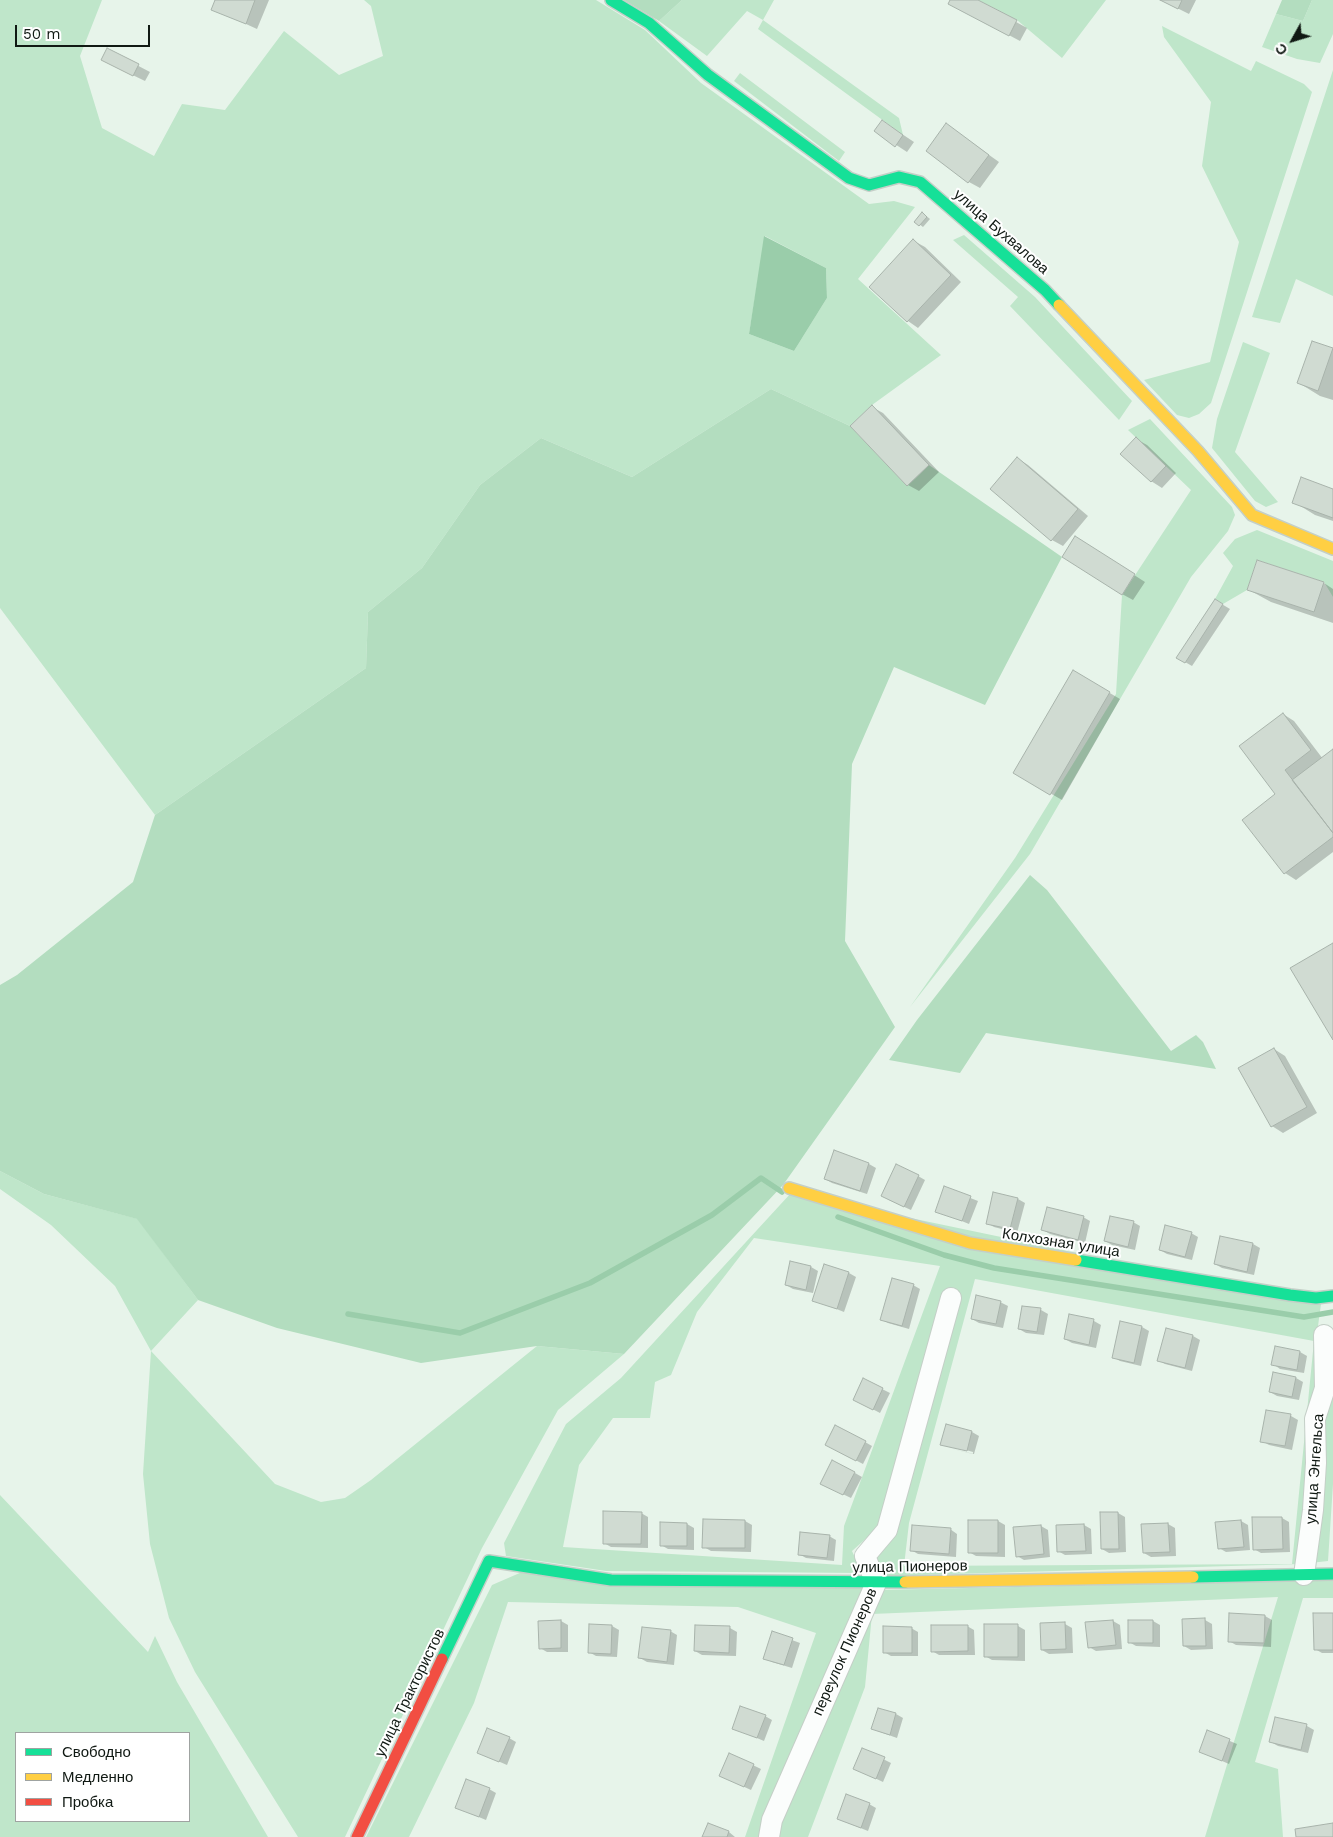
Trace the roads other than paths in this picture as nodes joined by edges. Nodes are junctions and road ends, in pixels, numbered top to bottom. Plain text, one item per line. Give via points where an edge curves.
1 (611, 0) edge
2 (1333, 548) edge
3 (789, 1188) dead end
4 (1333, 1296) edge
5 (951, 1298) dead end
6 (1324, 1335) dead end
7 (489, 1561) joint
8 (1333, 1574) edge
9 (1304, 1575) junction
10 (876, 1583) junction
11 (357, 1837) edge
12 (769, 1837) edge

1 - 2 street, улица Бухвалова via 649,23 708,75 848,178 868,185 899,177 920,182 1045,290 1198,451 1252,515
3 - 4 street, Колхозная улица via 970,1243 1290,1295
5 - 10 street, переулок Пионеров via 887,1530 864,1556
6 - 9 street, улица Энгельса via 1325,1388 1315,1420 1313,1510
7 - 10 street, улица Пионеров via 611,1580
7 - 11 street, улица Трактористов
8 - 9 street, улица Пионеров
9 - 10 street, улица Пионеров
10 - 12 street, переулок Пионеров via 772,1820

